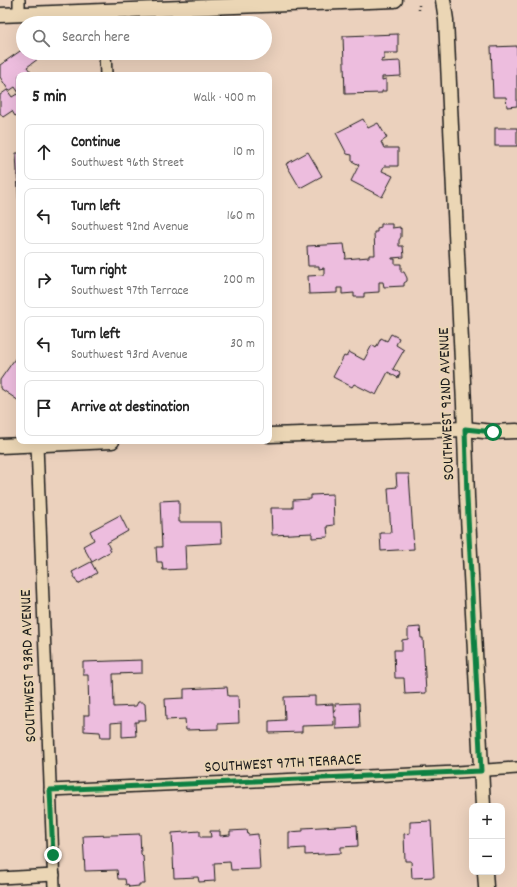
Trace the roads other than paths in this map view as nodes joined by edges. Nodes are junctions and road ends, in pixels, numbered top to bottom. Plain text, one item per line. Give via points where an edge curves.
1 (19, 0) edge
2 (395, 0) edge
3 (443, 0) edge
4 (19, 14) junction
5 (0, 16) edge
6 (76, 16) edge
7 (121, 16) edge
8 (106, 60) edge
9 (106, 72) edge
10 (465, 429) junction
11 (517, 431) edge
12 (272, 435) edge
13 (37, 444) joint
14 (0, 446) edge
15 (517, 768) edge
16 (481, 771) junction
17 (50, 790) junction
18 (483, 803) edge
19 (54, 875) junction
20 (485, 875) edge
21 (0, 878) edge
22 (54, 887) edge
23 (486, 887) edge

1 - 4 street
2 - 7 street
3 - 10 street, SOUTHWEST 92ND AVENUE
4 - 5 street
4 - 6 street
8 - 9 street
10 - 11 street
10 - 12 street
10 - 16 street, SOUTHWEST 92ND AVENUE
13 - 14 street
13 - 17 street, SOUTHWEST 93RD AVENUE
15 - 16 street, SOUTHWEST 97TH TERRACE
16 - 17 street, SOUTHWEST 97TH TERRACE
16 - 18 street, SOUTHWEST 92ND AVENUE
17 - 19 street, SOUTHWEST 93RD AVENUE
19 - 21 street
19 - 22 street, SOUTHWEST 93RD AVENUE
20 - 23 street

